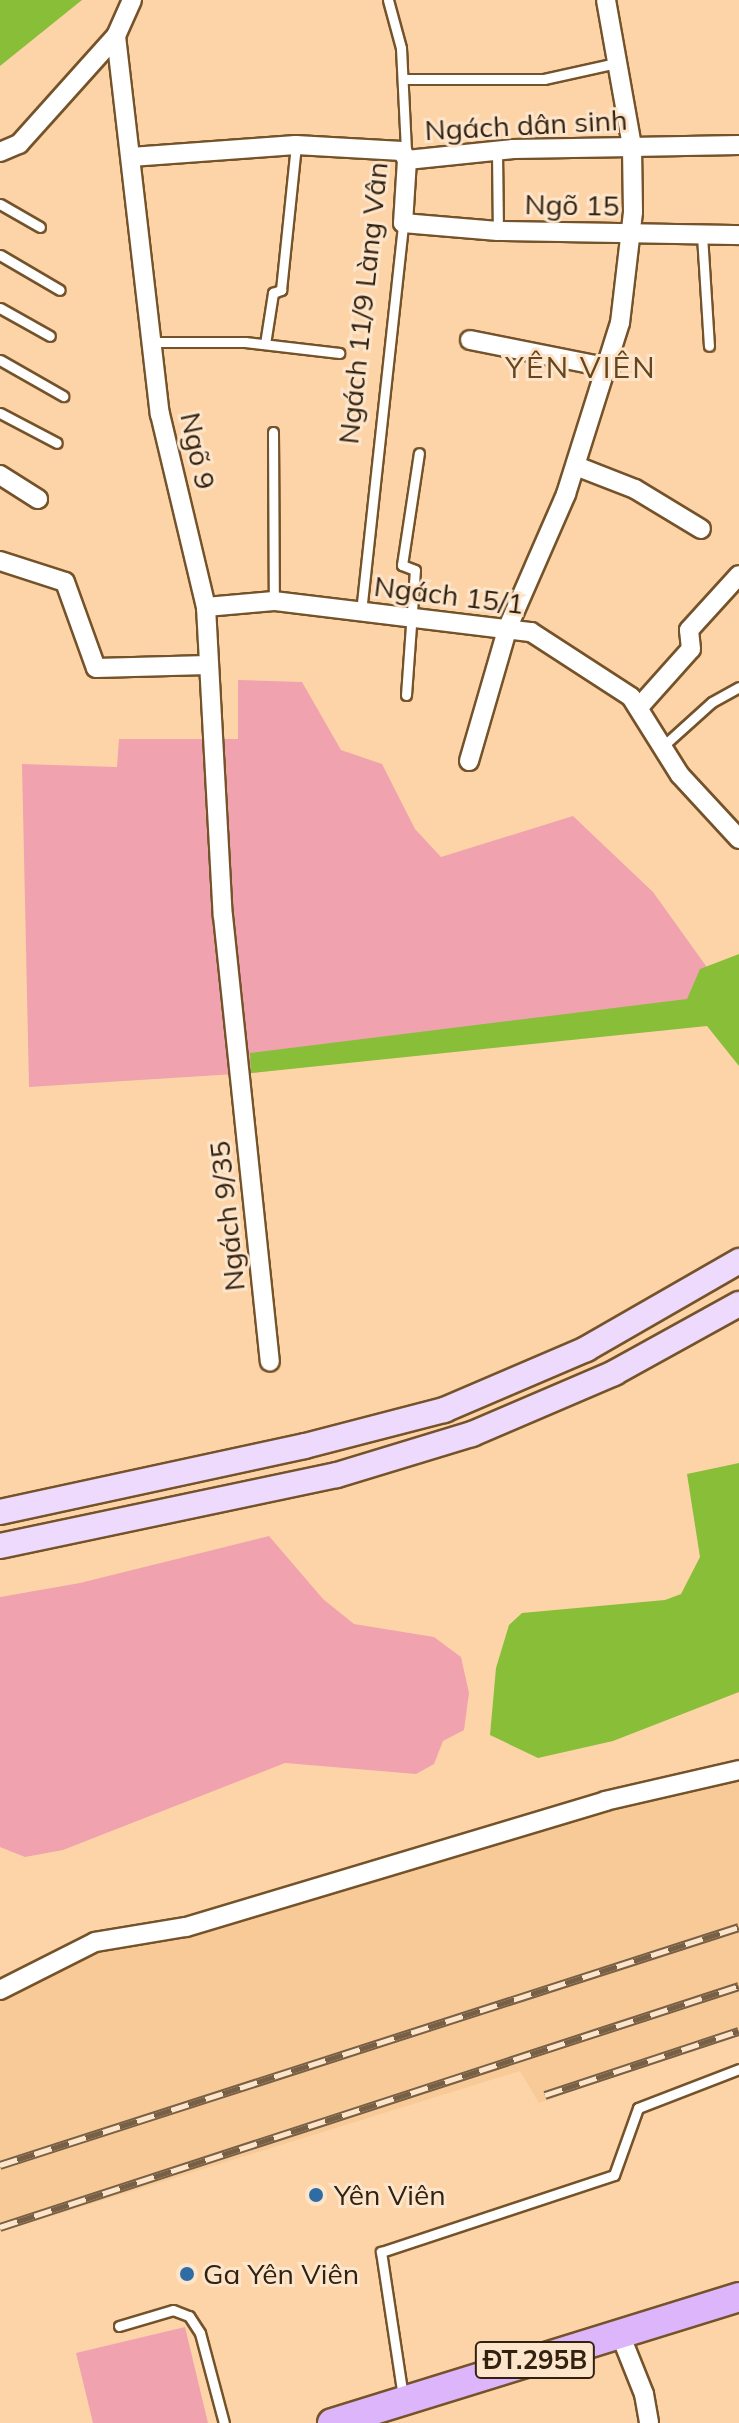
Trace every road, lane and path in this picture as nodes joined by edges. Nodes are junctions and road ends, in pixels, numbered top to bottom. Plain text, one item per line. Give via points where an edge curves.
1 (132, 0) edge
2 (388, 0) edge
3 (606, 0) edge
4 (116, 36) junction
5 (616, 63) junction
6 (404, 79) junction
7 (296, 145) junction
8 (739, 145) edge
9 (632, 146) junction
10 (0, 152) edge
11 (497, 152) junction
12 (131, 157) junction
13 (407, 160) junction
14 (0, 204) edge
15 (403, 223) junction
16 (40, 227) dead end
17 (498, 231) junction
18 (631, 234) junction
19 (702, 235) junction
20 (739, 235) edge
21 (0, 255) edge
22 (60, 290) dead end
23 (0, 308) edge
24 (50, 336) dead end
25 (470, 340) dead end
26 (155, 342) junction
27 (265, 344) junction
28 (709, 346) dead end
29 (339, 353) dead end
30 (0, 360) edge
31 (610, 368) junction
32 (63, 396) dead end
33 (0, 413) edge
34 (273, 432) dead end
35 (57, 443) dead end
36 (419, 453) dead end
37 (576, 466) junction
38 (0, 475) edge
39 (38, 499) dead end
40 (701, 529) dead end
41 (0, 561) edge
42 (739, 575) edge
43 (274, 601) junction
44 (206, 607) junction
45 (361, 612) junction
46 (413, 618) junction
47 (508, 627) junction
48 (208, 665) junction
49 (739, 687) edge
50 (406, 695) dead end
51 (640, 706) junction
52 (662, 747) junction
53 (469, 761) dead end
54 (739, 839) edge
55 (223, 916) joint
56 (739, 1261) edge
57 (717, 1275) junction
58 (737, 1305) edge
59 (270, 1362) dead end
60 (0, 1512) edge
61 (0, 1546) edge
62 (739, 1770) edge
63 (0, 1990) edge
64 (739, 2069) edge
65 (739, 2297) edge
66 (119, 2326) dead end
67 (620, 2334) junction
68 (403, 2401) junction
69 (224, 2423) edge
70 (332, 2423) edge
71 (649, 2423) edge

1 - 4 street
2 - 6 lane, Ngách 11/9 Làng Vân
3 - 5 street
4 - 10 street via 19,144
4 - 12 street, Ngõ 9
5 - 6 lane via 544,79
5 - 9 street
6 - 13 lane, Ngách 11/9 Làng Vân
7 - 12 street, Ngách dân sinh
7 - 13 street, Ngách dân sinh via 402,151
7 - 27 lane via 281,290 273,293
8 - 9 street, Ngách dân sinh
9 - 11 street, Ngách dân sinh
9 - 18 street
11 - 13 street, Ngách dân sinh
11 - 17 lane
12 - 26 street, Ngõ 9
13 - 15 street, Ngách 11/9 Làng Vân
14 - 16 lane
15 - 17 street, Ngõ 15
15 - 45 lane, Ngách 11/9 Làng Vân
17 - 18 street, Ngõ 15
18 - 19 street, Ngõ 15
18 - 31 street
19 - 20 street, Ngõ 15
19 - 28 lane
21 - 22 lane
23 - 24 lane
25 - 31 street
26 - 27 lane
26 - 44 street, Ngõ 9 via 160,414
27 - 29 lane
30 - 32 lane
31 - 37 street
33 - 35 lane
34 - 43 lane
36 - 46 lane via 402,565 415,570
37 - 40 street via 635,489
37 - 47 street
38 - 39 street
41 - 48 street via 65,582 96,668
42 - 51 street via 689,630 691,649
43 - 44 street, Ngách 15/1
43 - 45 street, Ngách 15/1
44 - 48 street, Ngõ 9
45 - 46 street, Ngách 15/1
46 - 47 street, Ngách 15/1
46 - 50 lane
47 - 51 street, Ngách 15/1 via 559,647
47 - 53 street
48 - 55 street, Ngõ 9
49 - 52 lane via 712,702
51 - 52 street, Ngách 15/1
52 - 54 street, Ngách 15/1 via 680,775
55 - 59 street, Ngách 9/35
56 - 57 street
57 - 58 street
57 - 60 street via 586,1349 444,1410
58 - 61 street via 614,1373 472,1434 337,1475
62 - 63 street via 605,1801 186,1927 95,1942
64 - 68 lane via 638,2108 614,2175 381,2252
65 - 67 main road, ĐT.295B
66 - 69 lane via 173,2310 189,2316 200,2333
67 - 68 main road, ĐT.295B
67 - 71 street via 644,2394
68 - 70 main road, ĐT.295B

